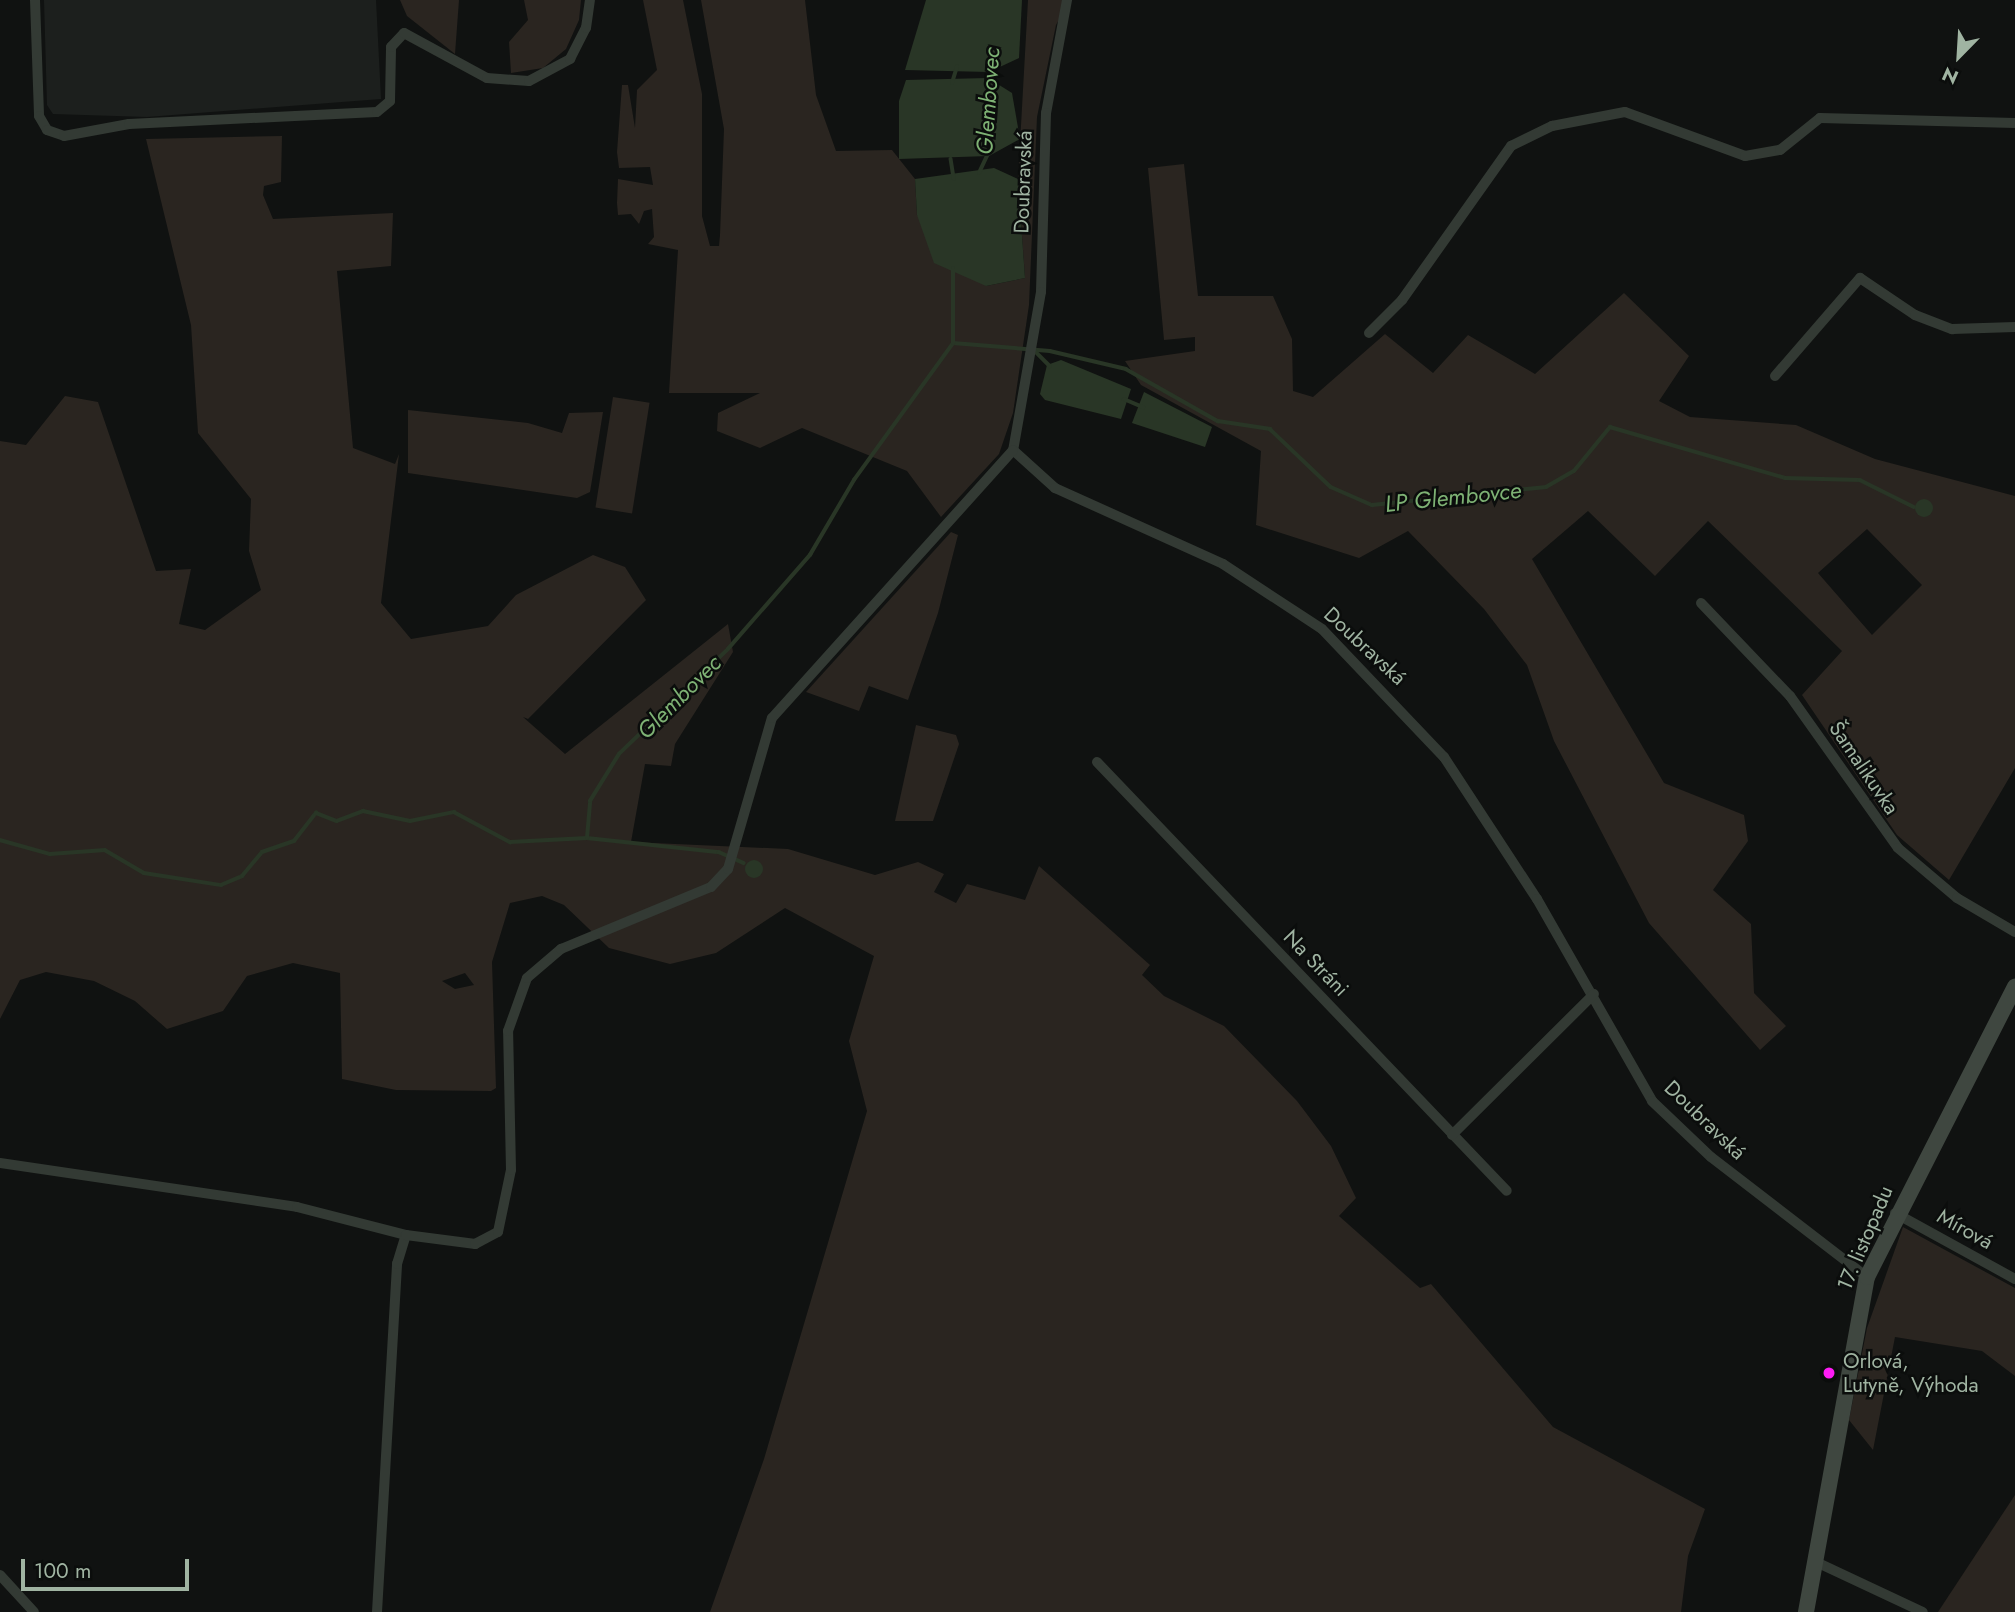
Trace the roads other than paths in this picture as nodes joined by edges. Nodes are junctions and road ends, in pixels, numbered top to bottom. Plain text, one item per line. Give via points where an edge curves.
1 (35, 0) edge
2 (590, 0) edge
3 (1067, 0) edge
4 (2015, 123) edge
5 (2015, 327) edge
6 (1369, 333) dead end
7 (1776, 376) dead end
8 (1013, 450) junction
9 (1701, 603) dead end
10 (1097, 762) dead end
11 (2015, 932) edge
12 (2015, 986) edge
13 (1594, 993) junction
14 (1452, 1135) junction
15 (0, 1163) edge
16 (1507, 1191) dead end
17 (1895, 1213) junction
18 (406, 1235) junction
19 (1867, 1277) junction
20 (2015, 1279) edge
21 (1814, 1561) junction
22 (0, 1575) edge
23 (34, 1612) edge
24 (377, 1612) edge
25 (1806, 1612) edge
26 (1923, 1612) edge

1 - 2 street via 39,116 47,130 64,136 129,124 377,112 390,101 391,47 404,33 487,78 529,81 569,59 586,28
3 - 8 street, Doubravská via 1045,126 1041,292
4 - 6 street via 1820,118 1780,150 1745,156 1625,112 1552,126 1511,146 1402,300
5 - 7 street via 1952,329 1915,315 1860,278
8 - 13 street, Doubravská via 1055,488 1223,564 1322,629 1444,757
8 - 18 street via 772,718 728,869 711,887 561,949 527,978 508,1031 511,1170 506,1213 494,1238 475,1244
9 - 11 street, Šamalikuvka via 1790,696 1898,848 1957,898
10 - 14 street, Na Stráni
12 - 17 main road, 17. listopadu
13 - 14 street
13 - 19 street, Doubravská via 1652,1101 1711,1157
14 - 16 street, Na Stráni
15 - 18 street via 297,1206
17 - 19 main road, 17. listopadu
17 - 20 street, Mírová
18 - 24 street via 397,1264
19 - 21 main road, 17. listopadu
21 - 25 main road, 17. listopadu
21 - 26 street
22 - 23 street

